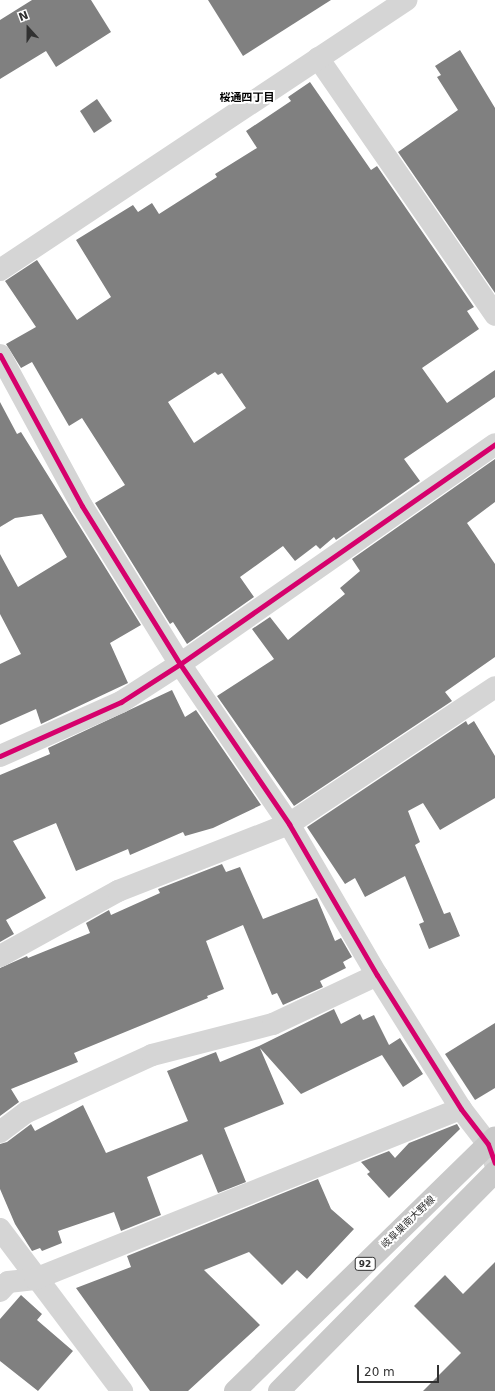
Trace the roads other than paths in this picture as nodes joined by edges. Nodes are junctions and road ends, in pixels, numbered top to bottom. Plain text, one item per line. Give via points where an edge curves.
1 (407, 0) edge
2 (318, 58) junction
3 (0, 270) edge
4 (495, 315) edge
5 (0, 355) edge
6 (495, 444) edge
7 (180, 664) junction
8 (495, 687) edge
9 (0, 756) edge
10 (289, 824) junction
11 (0, 956) edge
12 (377, 975) junction
13 (461, 1109) junction
14 (0, 1132) edge
15 (493, 1148) edge
16 (495, 1172) edge
17 (0, 1229) edge
18 (35, 1278) junction
19 (0, 1291) edge
20 (122, 1391) edge
21 (235, 1391) edge
22 (279, 1391) edge

1 - 2 street
2 - 3 street
2 - 4 street
5 - 7 street via 82,506
6 - 7 street
7 - 9 street via 121,702
7 - 10 street
8 - 10 street
10 - 11 street via 118,892
10 - 12 street
12 - 13 street
12 - 14 street via 273,1024 152,1055 27,1112
13 - 15 street
13 - 18 street
15 - 21 main road, 岐阜巣南大野線 / 92
16 - 22 main road
17 - 18 street
18 - 19 street via 8,1282
18 - 20 street

